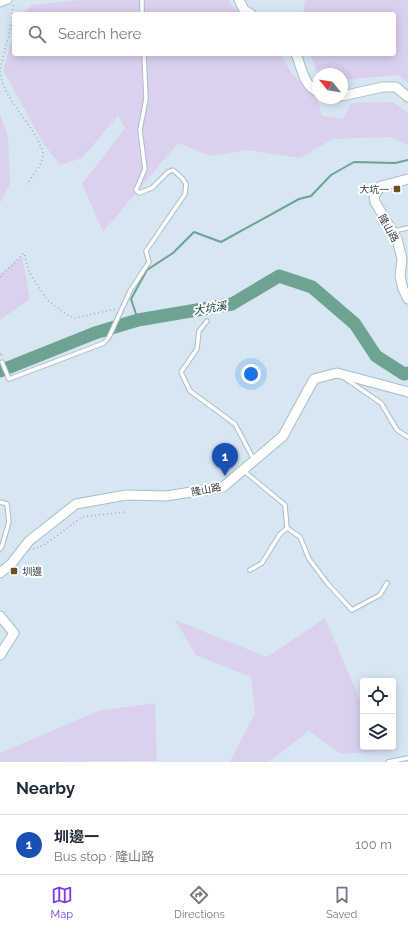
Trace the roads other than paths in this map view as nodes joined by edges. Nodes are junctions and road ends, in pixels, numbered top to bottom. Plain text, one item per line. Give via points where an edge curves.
1 (8, 0) edge
2 (142, 0) edge
3 (239, 0) edge
4 (0, 3) edge
5 (142, 12) edge
6 (248, 12) edge
7 (144, 56) edge
8 (297, 56) edge
9 (312, 88) edge
10 (348, 95) edge
11 (408, 97) edge
12 (408, 179) edge
13 (408, 228) edge
14 (392, 231) junction
15 (408, 299) edge
16 (207, 321) dead end
17 (2, 362) dead end
18 (337, 373) junction
19 (408, 392) edge
20 (408, 437) edge
21 (254, 460) junction
22 (242, 470) junction
23 (0, 502) edge
24 (287, 528) junction
25 (0, 549) edge
26 (250, 570) dead end
27 (0, 573) edge
28 (387, 583) dead end
29 (0, 616) edge
30 (0, 655) edge
31 (408, 758) edge
32 (388, 762) edge

1 - 4 street
2 - 5 lane
3 - 6 street
7 - 17 lane via 146,99 140,130 145,169 136,190 140,193 152,188 173,170 186,184 185,194 146,252 149,262 130,291 104,343 9,379
8 - 9 street via 303,77
10 - 11 street via 396,86
12 - 14 street, 隆山路 via 382,186 374,196
13 - 14 lane
14 - 15 street, 隆山路 via 397,239 402,259 400,276
16 - 21 lane via 200,331 197,349 181,372 190,391 235,424
18 - 19 street, 隆山路
18 - 20 lane via 381,403 397,430
18 - 21 street, 隆山路 via 314,379 283,436
21 - 22 street, 隆山路
22 - 24 lane via 285,505
22 - 27 street, 隆山路 via 223,488 166,496 126,495 76,504 29,541 11,564
23 - 25 lane via 7,504 9,522
24 - 26 lane via 280,534 262,563
24 - 28 lane via 300,537 309,559 352,610 380,595
29 - 30 street via 14,633
31 - 32 lane

